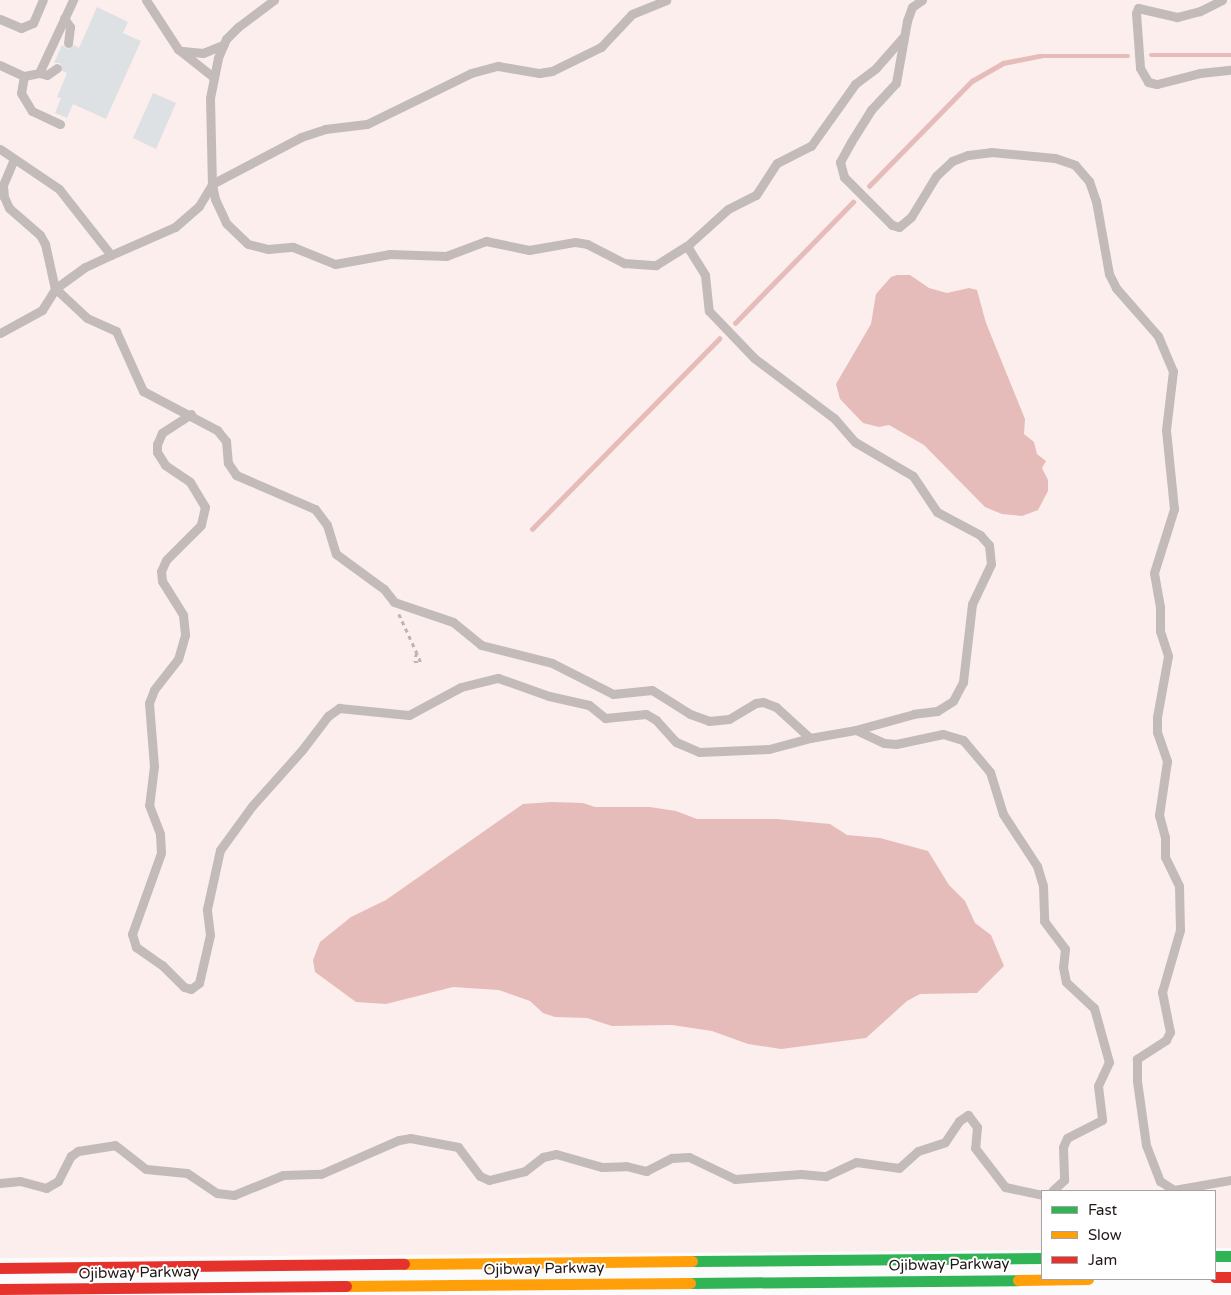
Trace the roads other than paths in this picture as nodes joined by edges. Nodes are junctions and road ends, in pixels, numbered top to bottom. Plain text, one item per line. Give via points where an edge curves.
1 (42, 0) edge
2 (73, 0) edge
3 (146, 0) edge
4 (274, 0) edge
5 (666, 0) edge
6 (922, 0) edge
7 (1222, 0) edge
8 (911, 4) edge
9 (64, 18) junction
10 (0, 19) edge
11 (903, 37) junction
12 (226, 39) junction
13 (68, 43) dead end
14 (178, 49) junction
15 (0, 65) edge
16 (57, 68) dead end
17 (1231, 70) edge
18 (39, 73) junction
19 (24, 76) junction
20 (212, 76) junction
21 (60, 124) dead end
22 (0, 149) edge
23 (13, 161) junction
24 (212, 184) junction
25 (687, 246) junction
26 (111, 255) junction
27 (56, 288) junction
28 (0, 333) edge
29 (191, 414) junction
30 (861, 730) junction
31 (810, 738) junction
32 (1231, 1180) edge
33 (0, 1183) edge
34 (1053, 1190) edge
35 (1041, 1195) edge
36 (1216, 1256) edge
37 (1231, 1256) edge
38 (1041, 1258) edge
39 (0, 1268) edge
40 (1216, 1277) edge
41 (1231, 1277) edge
42 (1041, 1279) edge
43 (0, 1289) edge

1 - 10 lane via 33,23 21,28
2 - 9 lane
3 - 14 lane
4 - 12 lane
5 - 24 lane via 632,14 601,47 552,71 540,73 498,66 471,72 367,124 331,128 301,137
6 - 8 lane
7 - 17 lane via 1200,12 1177,17 1138,8 1140,68 1148,82 1157,84 1200,73
8 - 11 lane
9 - 13 lane via 70,27
9 - 18 lane
11 - 25 lane via 876,68 855,84 811,146 777,163 756,195 728,209
11 - 32 lane via 896,83 871,110 851,142 840,162 844,177 892,225 899,227 911,217 936,176 952,161 968,155 991,152 1055,158 1075,165 1089,181 1096,201 1113,281 1158,336 1173,371 1166,430 1174,508 1154,573 1160,631 1168,656 1157,717 1157,732 1167,761 1159,815 1165,837 1165,857 1179,886 1180,930 1162,992 1170,1032 1157,1046 1140,1055 1136,1073 1142,1128 1160,1181 1174,1190
12 - 14 lane via 214,51 191,53
12 - 20 lane
14 - 20 lane
15 - 19 lane
16 - 18 lane via 47,75
18 - 19 lane
19 - 21 lane via 21,93 32,111
20 - 24 lane
22 - 23 lane
23 - 26 lane via 59,189
23 - 27 lane via 4,184 4,197 10,208 40,235
24 - 25 lane via 226,223 248,244 268,249 293,247 334,264 390,254 446,256 486,241 529,250 576,242 624,263 640,266 656,265
24 - 26 lane via 199,206 175,227
25 - 30 lane via 705,275 708,311 748,352 836,420 856,442 913,476 937,512 980,535 989,545 991,564 972,604 962,682 953,701 937,711 914,714
26 - 27 lane
27 - 28 lane via 42,310
27 - 29 lane via 87,318 116,331 143,392
29 - 31 lane via 217,430 226,441 228,463 236,475 322,514 336,554 384,589 394,602 453,622 481,645 552,663 613,694 652,690 690,714 709,721 729,719 756,703 768,703
29 - 31 lane via 162,433 157,444 157,452 165,465 197,490 204,515 201,525 166,560 162,571 162,581 182,615 185,635 178,659 154,690 149,703 154,766 149,805 160,834 162,853 132,934 136,947 162,965 184,987 191,989 199,983 210,935 207,909 220,850 252,806 338,708 408,716 461,687 498,678 549,696 589,705 605,718 646,714 676,742 699,752 769,749
30 - 31 lane
30 - 34 lane via 884,743 896,744 943,734 963,740 990,772 1003,814 1039,871 1044,921 1065,949 1063,967 1066,982 1094,1008 1109,1062 1098,1086 1102,1120 1068,1138 1063,1147 1064,1180
33 - 35 lane via 20,1181 46,1188 58,1180 70,1156 78,1151 115,1144 146,1169 186,1173 217,1193 234,1195 283,1175 321,1174 410,1138 458,1148 480,1176 489,1180 510,1177 525,1171 543,1157 556,1154 602,1167 626,1166 646,1171 672,1158 689,1157 735,1180 801,1174 826,1176 856,1162 899,1168 918,1151 946,1142 959,1121 968,1115 977,1127 974,1148 998,1179 1013,1190
36 - 37 main road
38 - 39 main road, Ojibway Parkway
40 - 41 main road
42 - 43 main road, Ojibway Parkway

